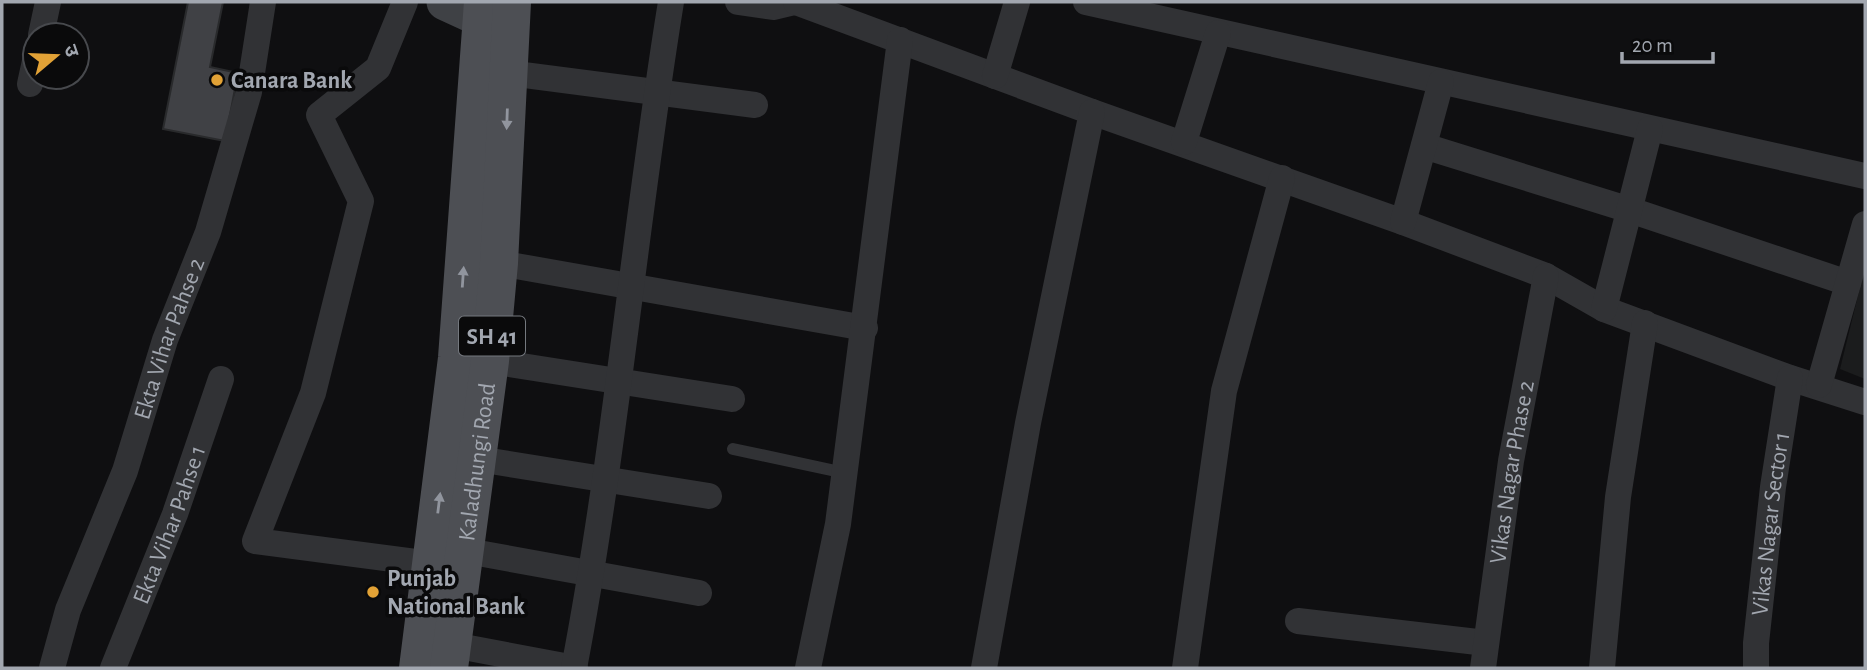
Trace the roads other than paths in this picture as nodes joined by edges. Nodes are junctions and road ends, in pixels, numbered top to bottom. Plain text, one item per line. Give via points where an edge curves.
1 (48, 2) edge
2 (263, 2) edge
3 (405, 2) edge
4 (445, 2) edge
5 (671, 2) edge
6 (738, 2) edge
7 (795, 2) edge
8 (1017, 2) edge
9 (1086, 2) edge
10 (497, 12) edge
11 (44, 21) edge
12 (1218, 33) junction
13 (900, 40) junction
14 (508, 73) junction
15 (995, 76) junction
16 (1441, 82) junction
17 (657, 91) junction
18 (755, 105) dead end
19 (1092, 112) junction
20 (1650, 129) junction
21 (1184, 142) junction
22 (1424, 146) junction
23 (1865, 176) edge
24 (1282, 178) junction
25 (1630, 210) junction
26 (1403, 222) junction
27 (1865, 224) edge
28 (499, 263) junction
29 (1546, 276) junction
30 (1848, 283) junction
31 (630, 286) junction
32 (1604, 309) junction
33 (1645, 323) junction
34 (865, 328) junction
35 (490, 361) junction
36 (1790, 378) junction
37 (221, 379) dead end
38 (617, 381) junction
39 (1819, 385) junction
40 (732, 400) dead end
41 (1865, 402) edge
42 (733, 449) dead end
43 (478, 459) junction
44 (845, 473) junction
45 (605, 478) junction
46 (709, 496) dead end
47 (467, 551) junction
48 (431, 564) junction
49 (592, 573) junction
50 (699, 593) dead end
51 (1298, 621) dead end
52 (1484, 656) edge
53 (451, 657) edge
54 (52, 668) edge
55 (113, 668) edge
56 (418, 668) edge
57 (574, 668) edge
58 (808, 668) edge
59 (984, 668) edge
60 (1185, 668) edge
61 (1602, 668) edge
62 (1756, 668) edge

1 - 11 street
2 - 54 street, Ekta Vihar Pahse 2 via 249,92 208,232 165,340 125,471 68,610
3 - 48 street via 378,68 319,115 361,201 313,393 255,541
4 - 10 main road
5 - 17 street
6 - 7 street via 773,7
7 - 13 street
8 - 15 street
9 - 12 street
10 - 14 main road, Kaladhungi Road / SH 41
48 -> 10 main road, Kaladhungi Road / SH 41
12 - 16 street
12 - 21 street
13 - 15 street
13 - 34 street
14 - 17 street
14 -> 28 main road, Kaladhungi Road / SH 41
15 - 19 street
16 - 20 street
16 - 22 street
17 - 18 street
17 - 31 street
19 - 21 street
19 - 59 street via 1028,423
20 - 23 street
20 - 25 street
21 - 24 street
22 - 25 street
22 - 26 street
24 - 26 street
24 - 60 street via 1224,391
25 - 30 street
25 - 32 street
26 - 29 street
27 - 30 street
28 - 31 street
28 - 35 main road, Kaladhungi Road / SH 41
29 - 32 street
29 - 52 street, Vikas Nagar Phase 2 via 1511,461
30 - 39 street
31 - 34 street
31 - 38 street
32 - 33 street
33 - 36 street
33 - 61 street via 1618,497
34 - 44 street
35 - 38 street
35 - 43 main road, Kaladhungi Road / SH 41
36 - 39 street
36 - 62 street, Vikas Nagar Sector 1 via 1773,487
37 - 55 street, Ekta Vihar Pahse 1 via 175,514
38 - 40 street
38 - 45 street
39 - 41 street
42 - 44 lane
43 - 45 street
43 - 47 main road, Kaladhungi Road / SH 41
44 - 58 street
45 - 46 street
45 - 49 street
47 - 49 street
47 - 53 main road, Kaladhungi Road / SH 41
48 - 56 main road, Kaladhungi Road / SH 41
49 - 50 street
49 - 57 street
51 - 52 street
53 - 57 street

